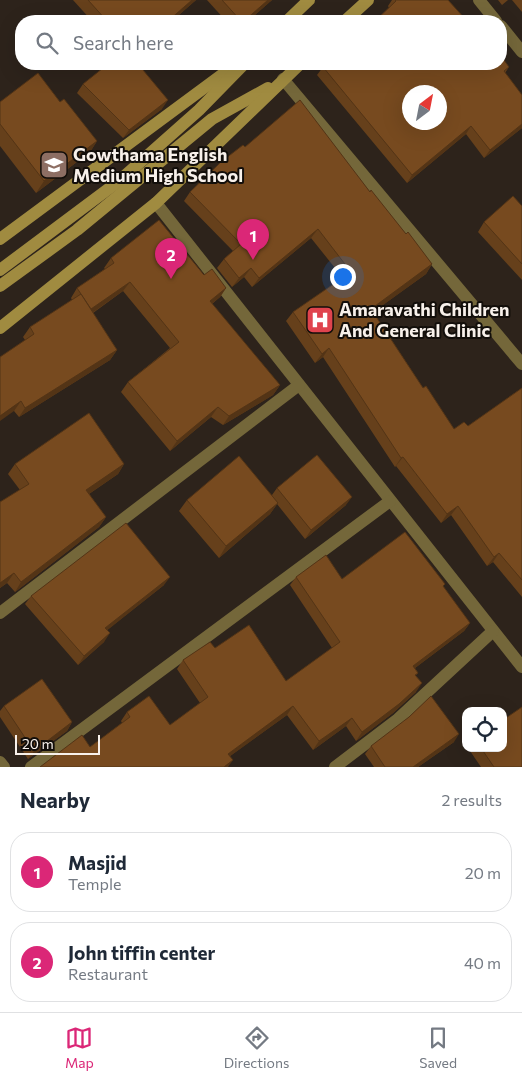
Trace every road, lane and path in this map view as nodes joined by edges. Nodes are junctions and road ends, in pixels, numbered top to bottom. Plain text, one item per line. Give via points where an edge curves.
1 (309, 0) edge
2 (368, 0) edge
3 (479, 0) edge
4 (293, 15) edge
5 (352, 15) edge
6 (491, 15) edge
7 (507, 33) edge
8 (522, 52) edge
9 (229, 70) edge
10 (238, 70) edge
11 (294, 70) edge
12 (284, 79) junction
13 (156, 203) junction
14 (0, 239) edge
15 (0, 270) edge
16 (0, 286) edge
17 (0, 328) edge
18 (522, 364) edge
19 (299, 385) junction
20 (390, 501) junction
21 (0, 613) edge
22 (493, 631) junction
23 (522, 667) edge
24 (0, 762) edge
25 (4, 767) edge
26 (31, 767) edge
27 (335, 767) edge

1 - 4 street
2 - 5 street
3 - 6 street
7 - 8 street
9 - 14 street
10 - 15 street via 199,110 119,181
11 - 12 street
12 - 13 street
12 - 16 street via 212,120 77,230
12 - 18 street
13 - 17 street
13 - 19 street
19 - 20 street
19 - 21 street
20 - 22 street
20 - 26 street
22 - 23 street
22 - 27 street via 398,719
24 - 25 street

